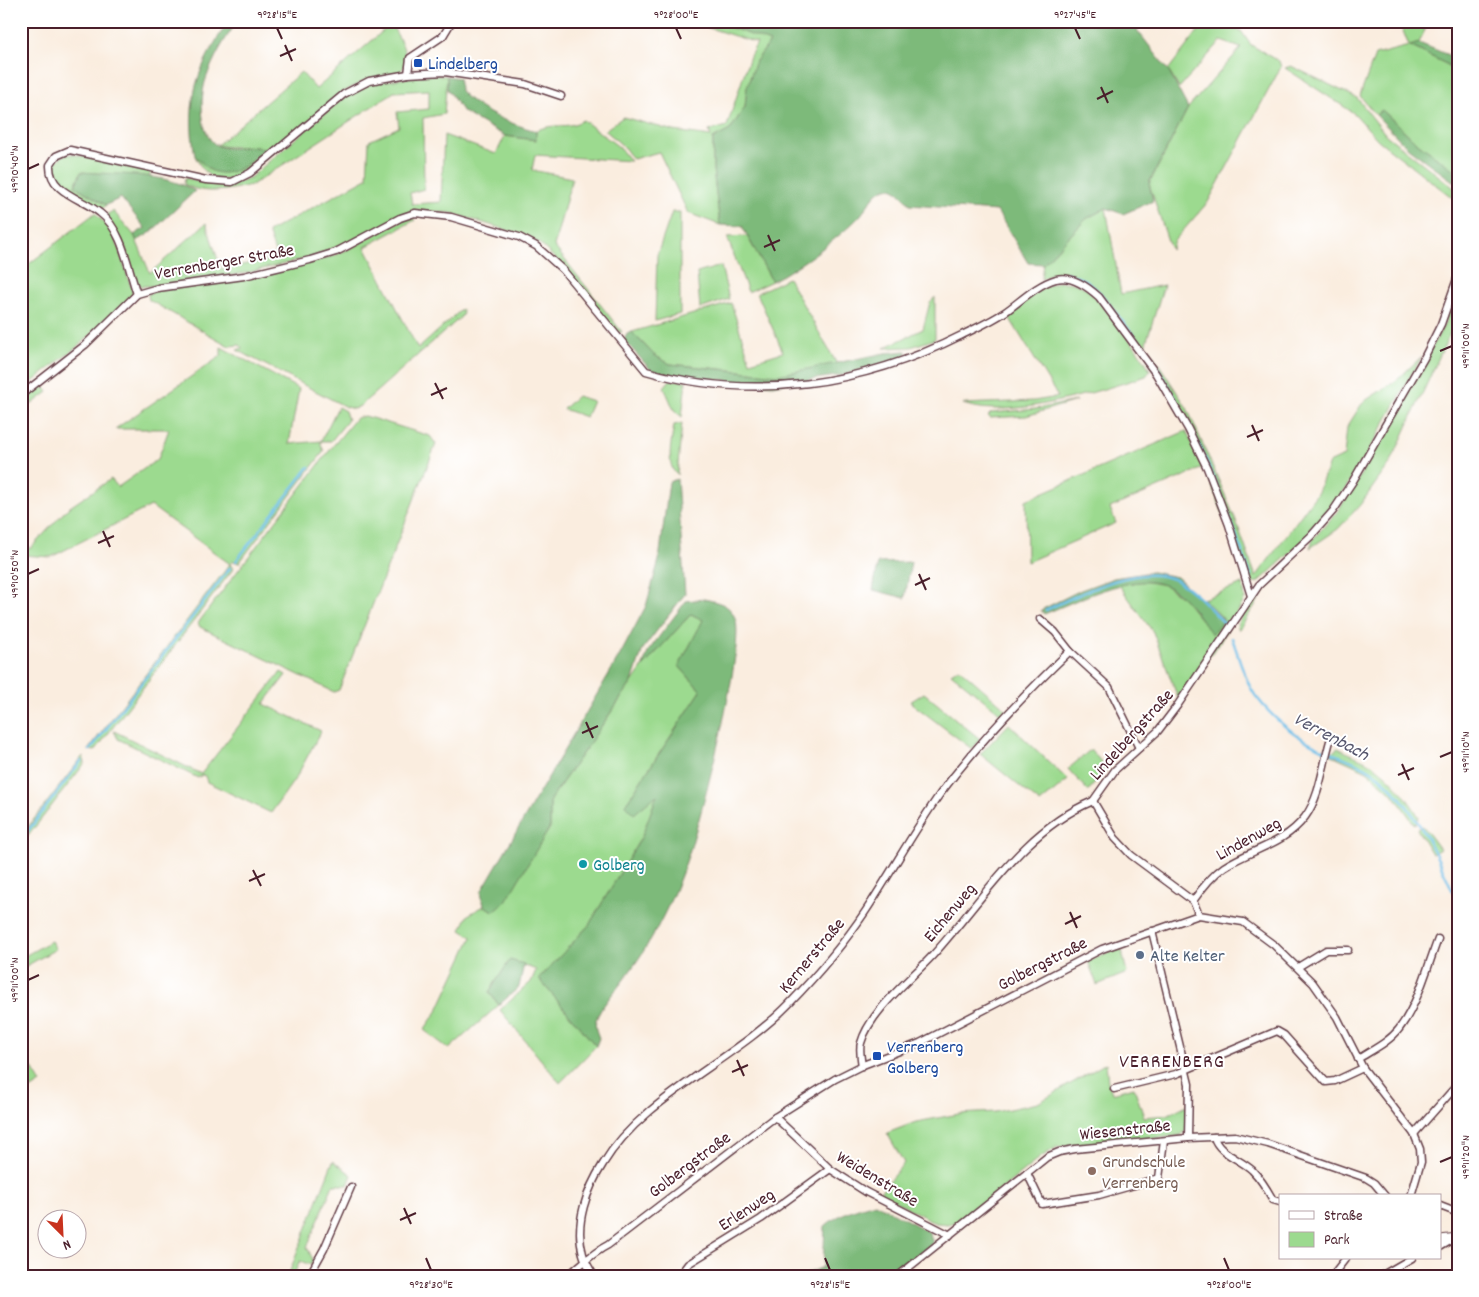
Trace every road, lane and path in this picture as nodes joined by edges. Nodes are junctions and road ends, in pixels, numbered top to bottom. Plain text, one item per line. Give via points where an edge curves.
1 (452, 21) edge
2 (408, 74) junction
3 (561, 96) dead end
4 (1458, 276) edge
5 (138, 294) junction
6 (21, 395) edge
7 (1251, 596) junction
8 (1040, 619) dead end
9 (1070, 651) junction
10 (1330, 741) dead end
11 (1139, 748) junction
12 (1093, 801) junction
13 (1193, 901) junction
14 (1199, 915) junction
15 (1152, 931) junction
16 (1438, 939) dead end
17 (1348, 950) dead end
18 (1298, 967) junction
19 (1358, 1059) junction
20 (862, 1066) junction
21 (1363, 1068) junction
22 (1187, 1070) junction
23 (1458, 1084) edge
24 (1114, 1089) dead end
25 (775, 1117) junction
26 (1414, 1134) junction
27 (1214, 1137) junction
28 (1188, 1138) junction
29 (1164, 1141) junction
30 (830, 1169) junction
31 (1027, 1173) junction
32 (351, 1187) dead end
33 (1383, 1194) edge
34 (1412, 1194) edge
35 (1279, 1202) edge
36 (1442, 1207) edge
37 (1458, 1213) edge
38 (950, 1235) junction
39 (1455, 1239) edge
40 (1442, 1240) edge
41 (1442, 1246) edge
42 (1344, 1260) edge
43 (1409, 1260) edge
44 (586, 1261) junction
45 (309, 1276) edge
46 (567, 1276) edge
47 (594, 1276) edge
48 (679, 1276) edge
49 (898, 1276) edge
50 (1332, 1276) edge
51 (1381, 1276) edge

1 - 2 street via 443,36 410,58
2 - 3 street via 445,72 525,84
2 - 5 street via 369,81 344,94 250,174 232,182 206,180 70,150 56,156 50,165 52,180 102,214 114,230
4 - 7 street, Lindelbergstraße via 1424,358 1353,481 1333,511
5 - 6 street, Verrenberger Straße via 85,345
5 - 7 street, Verrenberger Straße via 158,288 244,276 310,260 353,243 400,218 414,213 434,214 497,230 536,246 563,270 646,371 732,386 773,388 843,378 940,346 1003,313 1043,285 1057,279 1073,280 1099,297 1174,402 1207,468
7 - 11 street, Lindelbergstraße via 1200,675 1158,731
8 - 9 street via 1056,632
9 - 11 street via 1109,687
9 - 44 street, Kernerstraße via 1035,684 940,794 864,913 826,963 788,1005 749,1040 661,1103 633,1127 604,1161 584,1204 581,1244
10 - 13 street, Lindenweg via 1313,802 1305,817 1275,843 1225,866 1210,878
11 - 12 street, Lindelbergstraße via 1115,770
12 - 13 street, Lindelbergstraße via 1106,827 1131,855
12 - 20 street, Eichenweg via 1057,820 1012,859 870,1025 861,1044
13 - 14 street
14 - 15 street, Golbergstraße
14 - 18 street, Golbergstraße via 1243,922
15 - 20 street, Golbergstraße via 1102,949 920,1043
15 - 22 street
16 - 19 street via 1399,1029
17 - 18 street via 1326,950
18 - 19 street, Golbergstraße via 1336,1016
19 - 21 street, Golbergstraße
20 - 25 street, Golbergstraße via 804,1097
21 - 22 street via 1326,1082 1277,1031
21 - 26 street, Golbergstraße
22 - 24 street
22 - 28 street via 1190,1102
23 - 26 street
25 - 30 street, Weidenstraße
25 - 44 street, Golbergstraße via 608,1245 592,1252
26 - 34 street, Golbergstraße via 1421,1162
27 - 28 street, Wiesenstraße
27 - 33 street, Wiesenstraße via 1234,1136 1286,1150 1366,1178
27 - 35 street via 1219,1148 1253,1171 1273,1200
28 - 29 street, Wiesenstraße
29 - 31 street, Wiesenstraße via 1059,1152
29 - 31 street via 1158,1178 1099,1195 1042,1204
30 - 38 street, Weidenstraße via 866,1192
30 - 48 street, Erlenweg via 761,1219 688,1264
31 - 38 street, Wiesenstraße
32 - 45 street
36 - 37 street
38 - 49 street, Wiesenstraße
39 - 40 street
39 - 41 street
42 - 50 street
43 - 51 street
44 - 46 street, Golbergstraße
44 - 47 street, Kernerstraße

